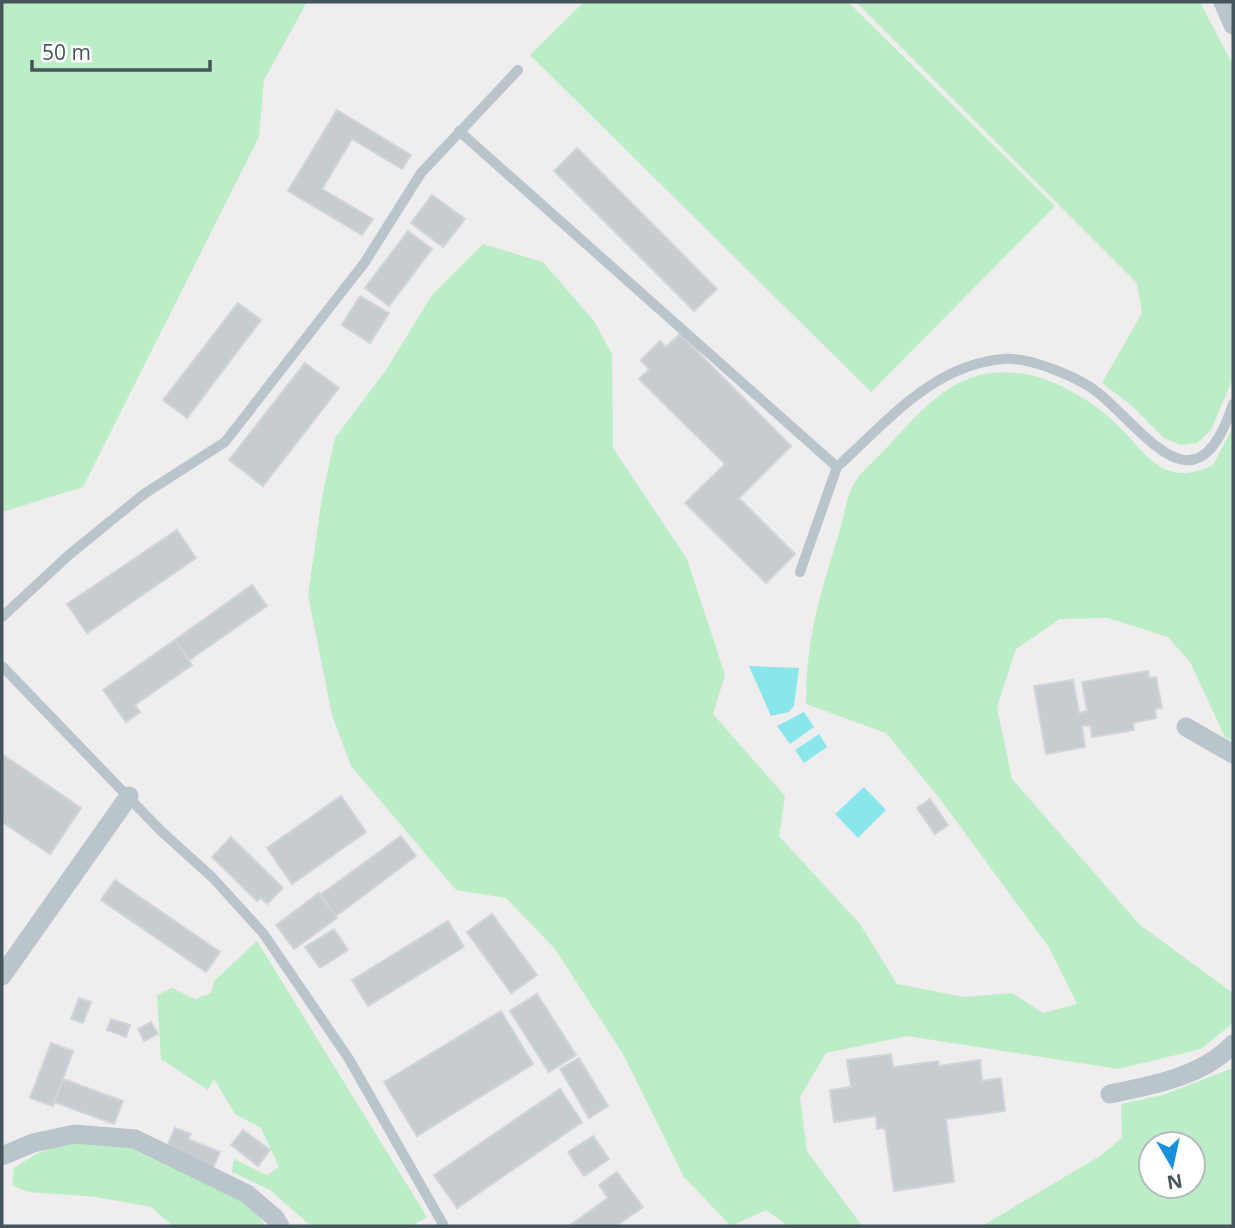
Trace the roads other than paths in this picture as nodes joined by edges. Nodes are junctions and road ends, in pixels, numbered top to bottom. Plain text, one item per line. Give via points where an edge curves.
1 (1223, 2) edge
2 (1233, 25) edge
3 (518, 71) dead end
4 (459, 131) junction
5 (1233, 404) edge
6 (837, 467) junction
7 (800, 572) dead end
8 (2, 617) edge
9 (2, 666) edge
10 (1185, 727) dead end
11 (1233, 754) edge
12 (129, 796) junction
13 (2, 976) edge
14 (1233, 1044) edge
15 (1110, 1094) dead end
16 (2, 1156) edge
17 (280, 1223) edge
18 (444, 1226) edge

1 - 2 street
3 - 4 lane
4 - 6 lane
4 - 8 lane via 421,173 365,262 225,442 144,494
5 - 6 lane via 1221,437 1207,453 1190,460 1177,459 1159,451 1100,394 1030,360 1004,359 974,364 929,384
6 - 7 lane
9 - 12 lane
10 - 11 street
12 - 13 street
12 - 18 lane via 263,933 349,1059
14 - 15 street via 1164,1083
16 - 17 street via 74,1133 135,1139 247,1194

